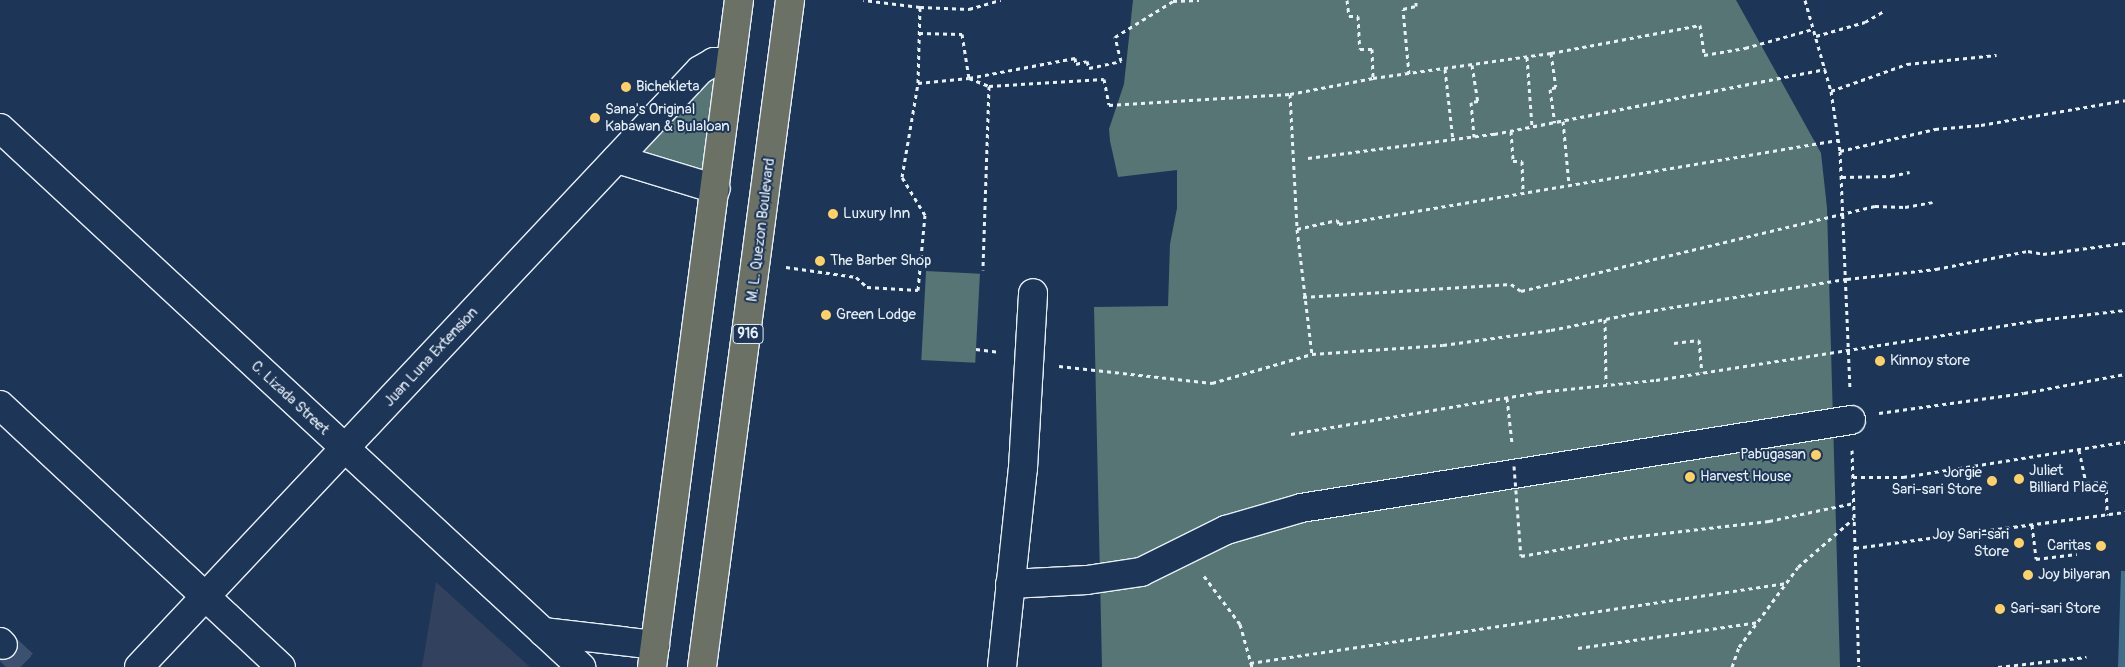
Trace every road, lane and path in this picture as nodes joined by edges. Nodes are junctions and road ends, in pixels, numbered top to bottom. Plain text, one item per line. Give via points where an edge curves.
1 (738, 0) edge
2 (790, 0) edge
3 (863, 0) edge
4 (1001, 0) edge
5 (1199, 0) edge
6 (1347, 0) edge
7 (1416, 0) edge
8 (1805, 0) edge
9 (920, 7) junction
10 (1884, 11) dead end
11 (1813, 29) junction
12 (919, 33) junction
13 (1816, 36) junction
14 (1551, 53) junction
15 (1997, 55) dead end
16 (1527, 57) junction
17 (731, 62) junction
18 (1472, 65) junction
19 (1445, 69) junction
20 (1826, 70) junction
21 (1409, 74) junction
22 (969, 78) junction
23 (1373, 78) junction
24 (918, 84) junction
25 (989, 86) junction
26 (1831, 91) junction
27 (1290, 94) junction
28 (2125, 100) edge
29 (1563, 121) junction
30 (1555, 122) junction
31 (1532, 127) junction
32 (0, 128) edge
33 (1511, 131) junction
34 (1474, 137) junction
35 (1453, 140) junction
36 (1838, 140) junction
37 (1840, 151) junction
38 (1308, 158) dead end
39 (617, 159) junction
40 (1910, 172) dead end
41 (1842, 177) junction
42 (1569, 185) junction
43 (716, 189) junction
44 (1523, 194) junction
45 (1932, 202) dead end
46 (1842, 215) junction
47 (1297, 229) junction
48 (2125, 243) edge
49 (758, 262) junction
50 (983, 270) dead end
51 (1847, 279) junction
52 (1033, 293) dead end
53 (1303, 297) junction
54 (2125, 310) edge
55 (1605, 319) junction
56 (1674, 344) dead end
57 (1850, 348) junction
58 (1312, 354) junction
59 (1029, 363) junction
60 (1702, 372) junction
61 (2125, 374) edge
62 (1606, 384) junction
63 (1507, 398) junction
64 (0, 405) edge
65 (1863, 417) junction
66 (1291, 434) dead end
67 (2125, 442) edge
68 (1512, 447) dead end
69 (344, 448) junction
70 (2080, 450) junction
71 (1513, 457) dead end
72 (1853, 477) junction
73 (1854, 503) junction
74 (2125, 512) edge
75 (2107, 515) junction
76 (1854, 518) junction
77 (2032, 525) junction
78 (1184, 548) junction
79 (1855, 548) junction
80 (2077, 554) dead end
81 (1787, 583) junction
82 (1010, 584) junction
83 (206, 596) junction
84 (1759, 622) junction
85 (543, 632) junction
86 (1578, 648) dead end
87 (654, 656) edge
88 (2086, 657) dead end
89 (1250, 663) junction
90 (139, 667) edge
91 (281, 667) edge
92 (581, 667) edge
93 (702, 667) edge
94 (1002, 667) edge
95 (1252, 667) edge
96 (1732, 667) edge
97 (1859, 667) edge
98 (1998, 667) edge

1 - 17 main road
2 - 49 main road, M. L. Quezon Boulevard / 916
3 - 9 path
4 - 9 path via 969,9
5 - 22 path via 1173,1 1115,36 1121,62 1089,68 1087,61 1076,64 1075,58
6 - 23 path via 1349,16 1358,16 1360,49 1372,48
7 - 21 path via 1416,6 1403,9
8 - 11 path
9 - 12 path
10 - 13 path via 1865,22
11 - 13 path
11 - 14 path via 1745,48 1704,55 1700,25
12 - 22 path via 962,34
12 - 24 path
13 - 20 path
14 - 16 path
14 - 30 path via 1556,87 1550,89
15 - 26 path via 1907,64
16 - 18 path
16 - 31 path
17 - 39 street, Juan Luna Extension via 714,62 700,70
17 - 43 main road
18 - 19 path
18 - 34 path via 1478,100 1471,102
19 - 21 path
19 - 35 path
20 - 26 path
20 - 29 path
21 - 23 path
22 - 24 path
22 - 25 path
23 - 27 path
24 - 49 path via 902,177 925,215 918,290 867,287 856,277
25 - 27 path via 1104,79 1109,105
25 - 50 path
26 - 36 path
27 - 47 path
28 - 37 path via 1981,125 1934,129
29 - 30 path
29 - 42 path
30 - 31 path
31 - 33 path
32 - 69 street, C. Lizada Street
33 - 34 path
33 - 44 path via 1513,161 1522,161
34 - 35 path
35 - 38 path
36 - 37 path
36 - 42 path
37 - 41 path
39 - 43 street
39 - 69 street, Juan Luna Extension
40 - 41 path via 1891,176
41 - 46 path
42 - 44 path
43 - 87 main road
44 - 47 path
45 - 46 path via 1905,207 1875,206
46 - 51 path
46 - 53 path via 1521,291 1511,284
47 - 53 path
48 - 51 path via 2043,254 2028,251 1936,269
49 - 93 main road, M. L. Quezon Boulevard / 916
51 - 55 path
51 - 57 path
52 - 59 street
53 - 58 path
54 - 57 path
55 - 58 path via 1443,345
55 - 62 path
56 - 60 path via 1699,340
57 - 60 path
57 - 65 path
58 - 59 path via 1212,383
59 - 82 street via 1023,468
60 - 62 path
61 - 65 path
62 - 63 path
63 - 66 path
63 - 68 path
64 - 83 street
65 - 72 path
65 - 78 street via 1301,508 1226,530
67 - 70 path
69 - 83 street, Juan Luna Extension
69 - 85 street, C. Lizada Street
70 - 72 path via 1903,477
70 - 75 path via 2086,483 2106,482
71 - 73 path, bridge via 1521,556 1630,537 1769,521
72 - 73 path
73 - 76 path
74 - 75 path
75 - 77 path
76 - 79 path
76 - 81 path via 1798,567
77 - 79 path
77 - 80 path via 2036,559
78 - 82 street via 1141,572 1087,580
78 - 89 path via 1240,624
79 - 97 path
81 - 84 path
81 - 89 path
82 - 94 street
83 - 90 street, Juan Luna Extension
83 - 91 street
84 - 86 path
84 - 96 path via 1739,647
85 - 87 street
85 - 92 street, C. Lizada Street
88 - 98 path
89 - 95 path

